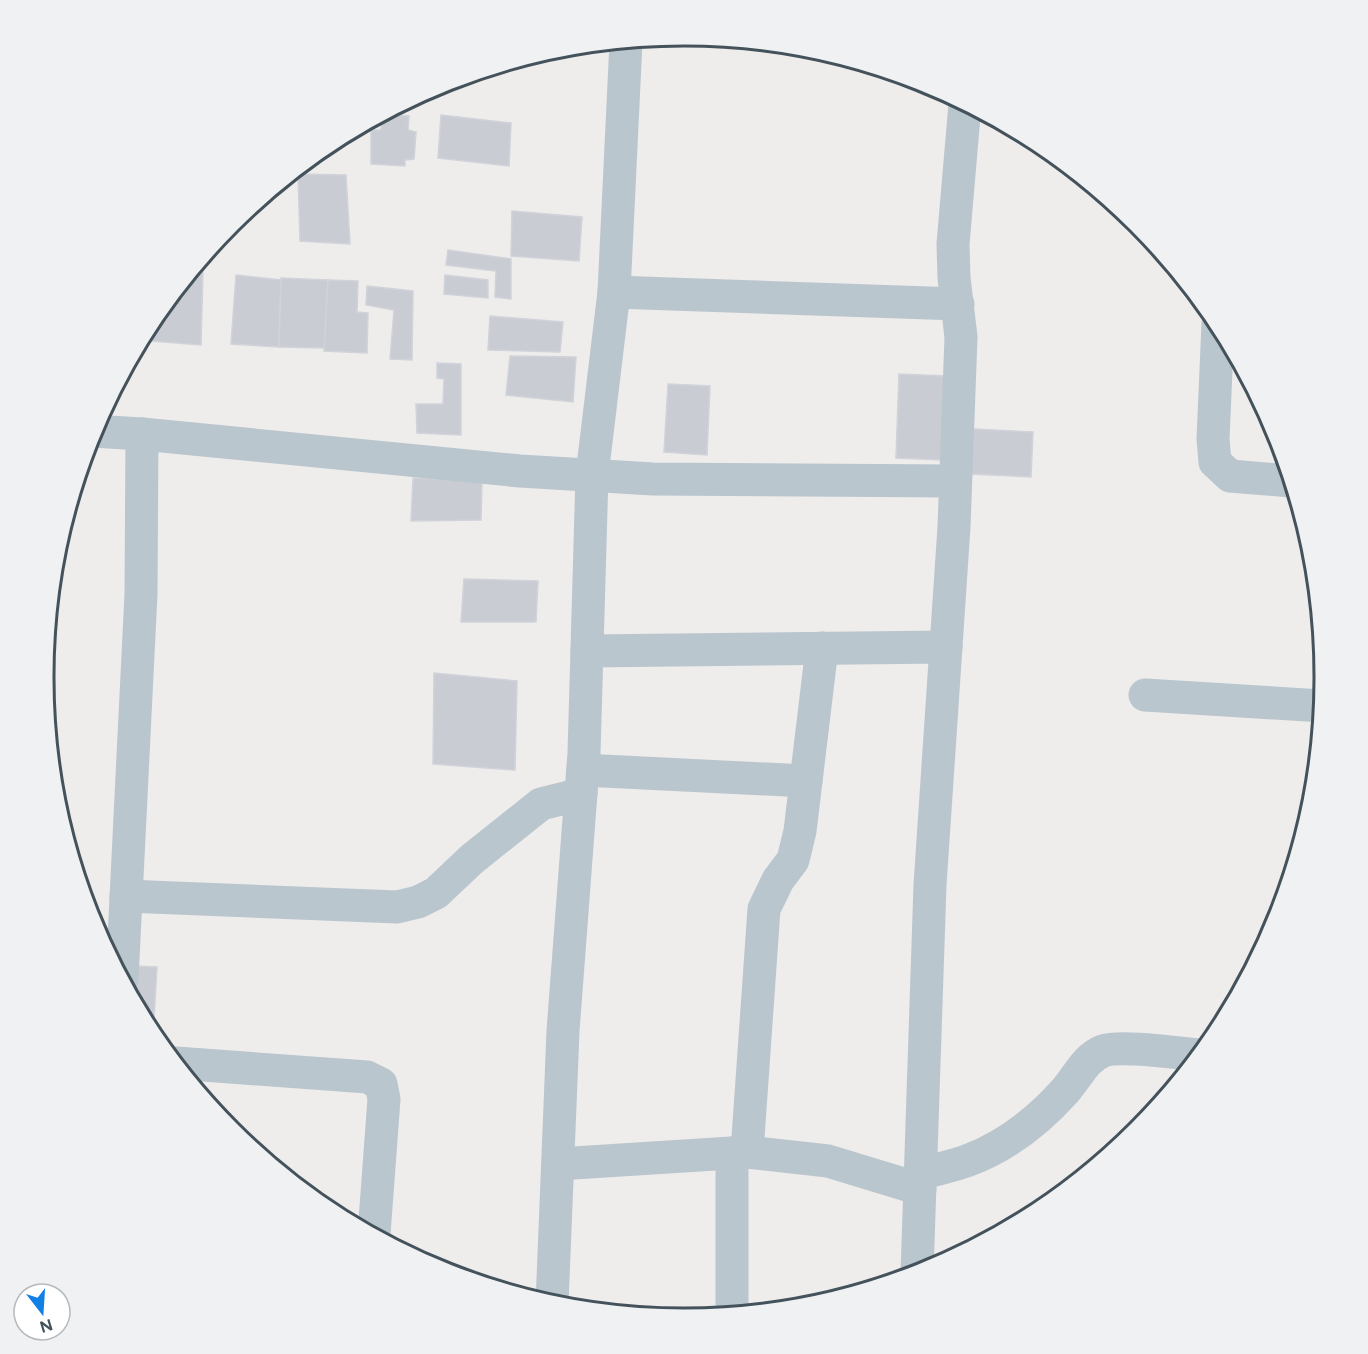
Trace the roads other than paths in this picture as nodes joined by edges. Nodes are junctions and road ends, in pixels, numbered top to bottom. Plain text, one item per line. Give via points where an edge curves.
1 (626, 50) edge
2 (964, 113) edge
3 (614, 292) junction
4 (958, 304) junction
5 (1217, 342) edge
6 (103, 432) edge
7 (142, 434) junction
8 (592, 475) junction
9 (1283, 480) edge
10 (956, 481) junction
11 (946, 647) junction
12 (822, 648) junction
13 (587, 651) junction
14 (1145, 695) dead end
15 (1313, 705) edge
16 (806, 781) junction
17 (582, 782) junction
18 (126, 896) junction
19 (114, 938) edge
20 (1189, 1054) edge
21 (186, 1064) edge
22 (739, 1153) junction
23 (558, 1164) junction
24 (920, 1181) junction
25 (375, 1226) edge
26 (917, 1263) edge
27 (552, 1293) edge
28 (732, 1305) edge

1 - 3 street
2 - 4 street via 953,244
3 - 4 street
3 - 8 street
4 - 10 street via 962,337
5 - 9 street via 1215,462 1230,476
6 - 7 street
7 - 8 street
7 - 18 street via 141,594
8 - 10 street
8 - 13 street
10 - 11 street
11 - 12 street
11 - 24 street via 930,885
12 - 13 street
12 - 16 street
13 - 17 street
14 - 15 street
16 - 17 street
16 - 22 street via 794,860 778,880 764,909
17 - 18 street via 541,804 436,893 418,902 397,907
17 - 23 street via 563,1031
18 - 19 street
20 - 24 street via 1103,1051 1089,1060 1066,1090 1033,1121 1006,1142
21 - 25 street via 367,1077 381,1084 384,1099
22 - 23 street
22 - 24 street via 828,1161
22 - 28 street
23 - 27 street
24 - 26 street

